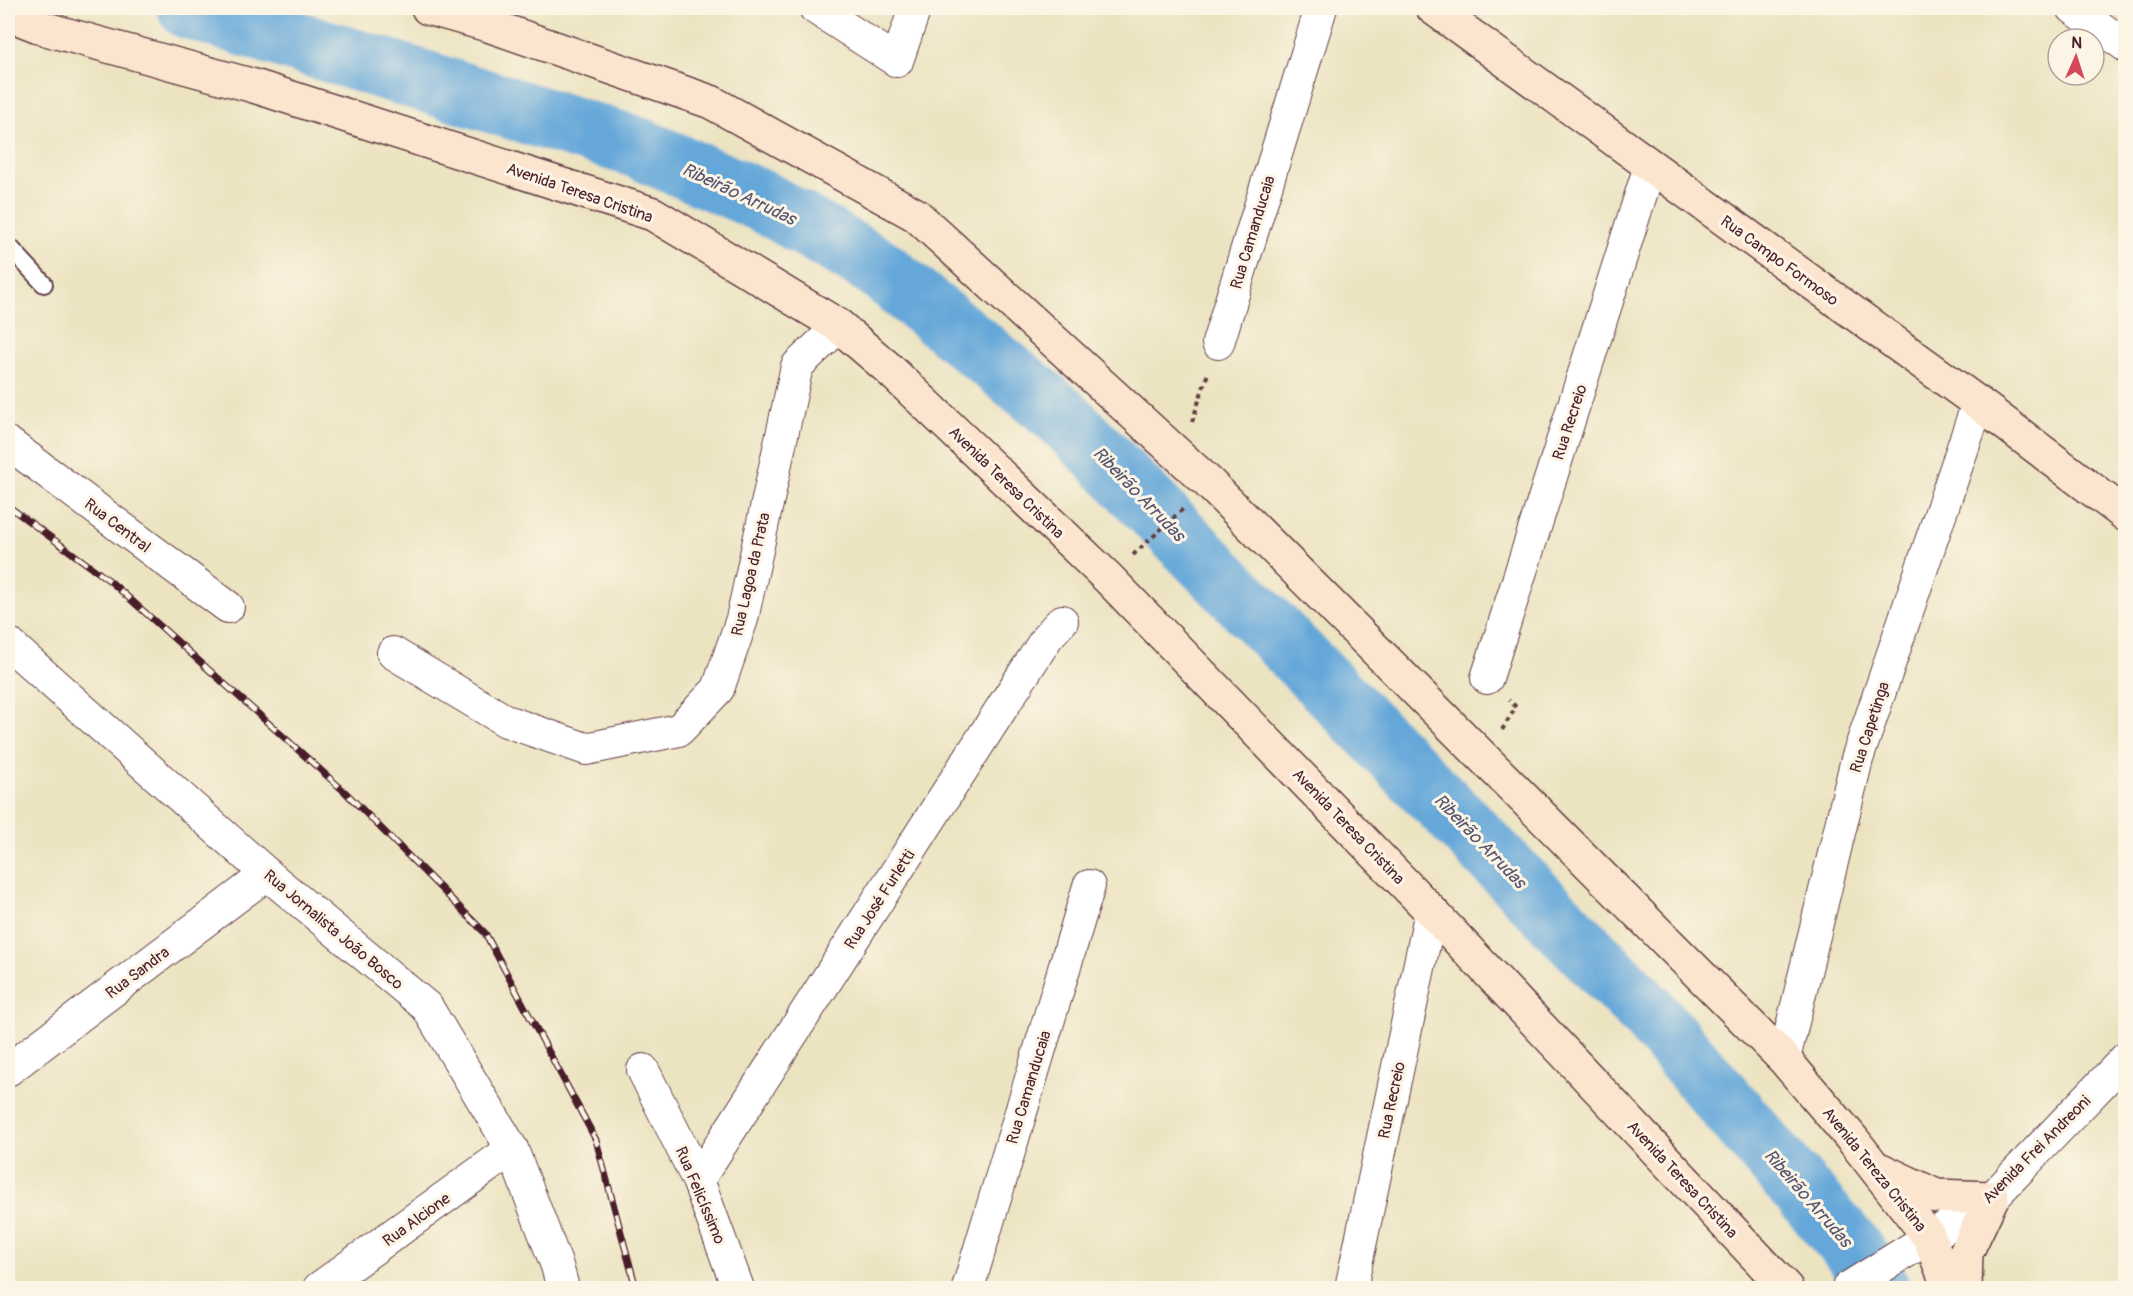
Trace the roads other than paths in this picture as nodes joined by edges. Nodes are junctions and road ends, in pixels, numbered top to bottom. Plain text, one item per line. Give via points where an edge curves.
1 (428, 8) edge
2 (814, 8) edge
3 (915, 8) edge
4 (1322, 8) edge
5 (1433, 8) edge
6 (2073, 8) edge
7 (8, 14) edge
8 (2126, 46) edge
9 (1650, 166) junction
10 (8, 245) edge
11 (44, 284) dead end
12 (838, 326) junction
13 (1218, 344) road end
14 (1978, 403) junction
15 (8, 443) edge
16 (2126, 515) edge
17 (228, 607) dead end
18 (1062, 621) dead end
19 (8, 643) edge
20 (393, 652) dead end
21 (1487, 678) dead end
22 (267, 874) junction
23 (1089, 886) dead end
24 (1431, 911) junction
25 (1784, 1059) junction
26 (2126, 1059) edge
27 (8, 1070) edge
28 (642, 1071) dead end
29 (512, 1149) junction
30 (1874, 1167) junction
31 (698, 1180) junction
32 (1992, 1198) junction
33 (1929, 1237) junction
34 (319, 1288) edge
35 (562, 1288) edge
36 (738, 1288) edge
37 (968, 1288) edge
38 (1351, 1288) edge
39 (1786, 1288) edge
40 (1848, 1288) edge
41 (1949, 1288) edge
42 (1965, 1288) edge

1 - 25 main road via 711,102 916,215 1209,483
2 - 3 street via 897,61
4 - 13 street, Rua Camanducaia
5 - 9 main road, Rua Campo Formoso
6 - 8 street
7 - 12 main road, Avenida Teresa Cristina via 254,86 653,214
9 - 14 main road, Rua Campo Formoso
9 - 21 street, Rua Recreio
10 - 11 lane
12 - 20 street, Rua Lagoa da Prata via 797,366 742,620 717,689 679,730 586,748 506,721
12 - 24 main road, Avenida Teresa Cristina via 888,368 1108,578
14 - 16 main road, Rua Campo Formoso
14 - 25 street, Rua Capetinga via 1857,759
15 - 17 street, Rua Central
18 - 31 street, Rua José Furletti via 1048,636
19 - 22 street, Rua Jornalista João Bosco
22 - 27 street, Rua Sandra
22 - 29 street, Rua Jornalista João Bosco via 428,1007
23 - 37 street, Rua Camanducaia
24 - 38 street, Rua Recreio
24 - 39 main road, Avenida Teresa Cristina
25 - 30 main road, Avenida Tereza Cristina
26 - 32 street, Avenida Frei Andreoni
28 - 31 street, Rua Felicíssimo
29 - 34 street, Rua Alcione
29 - 35 street, Rua Jornalista João Bosco
30 - 32 main road via 1936,1196
30 - 33 main road, Avenida Tereza Cristina
31 - 36 street, Rua Felicíssimo
32 - 33 street, Avenida Frei Andreoni
32 - 42 main road via 1966,1253
33 - 40 street, Avenida Frei Andreoni
33 - 41 main road, Avenida Tereza Cristina

